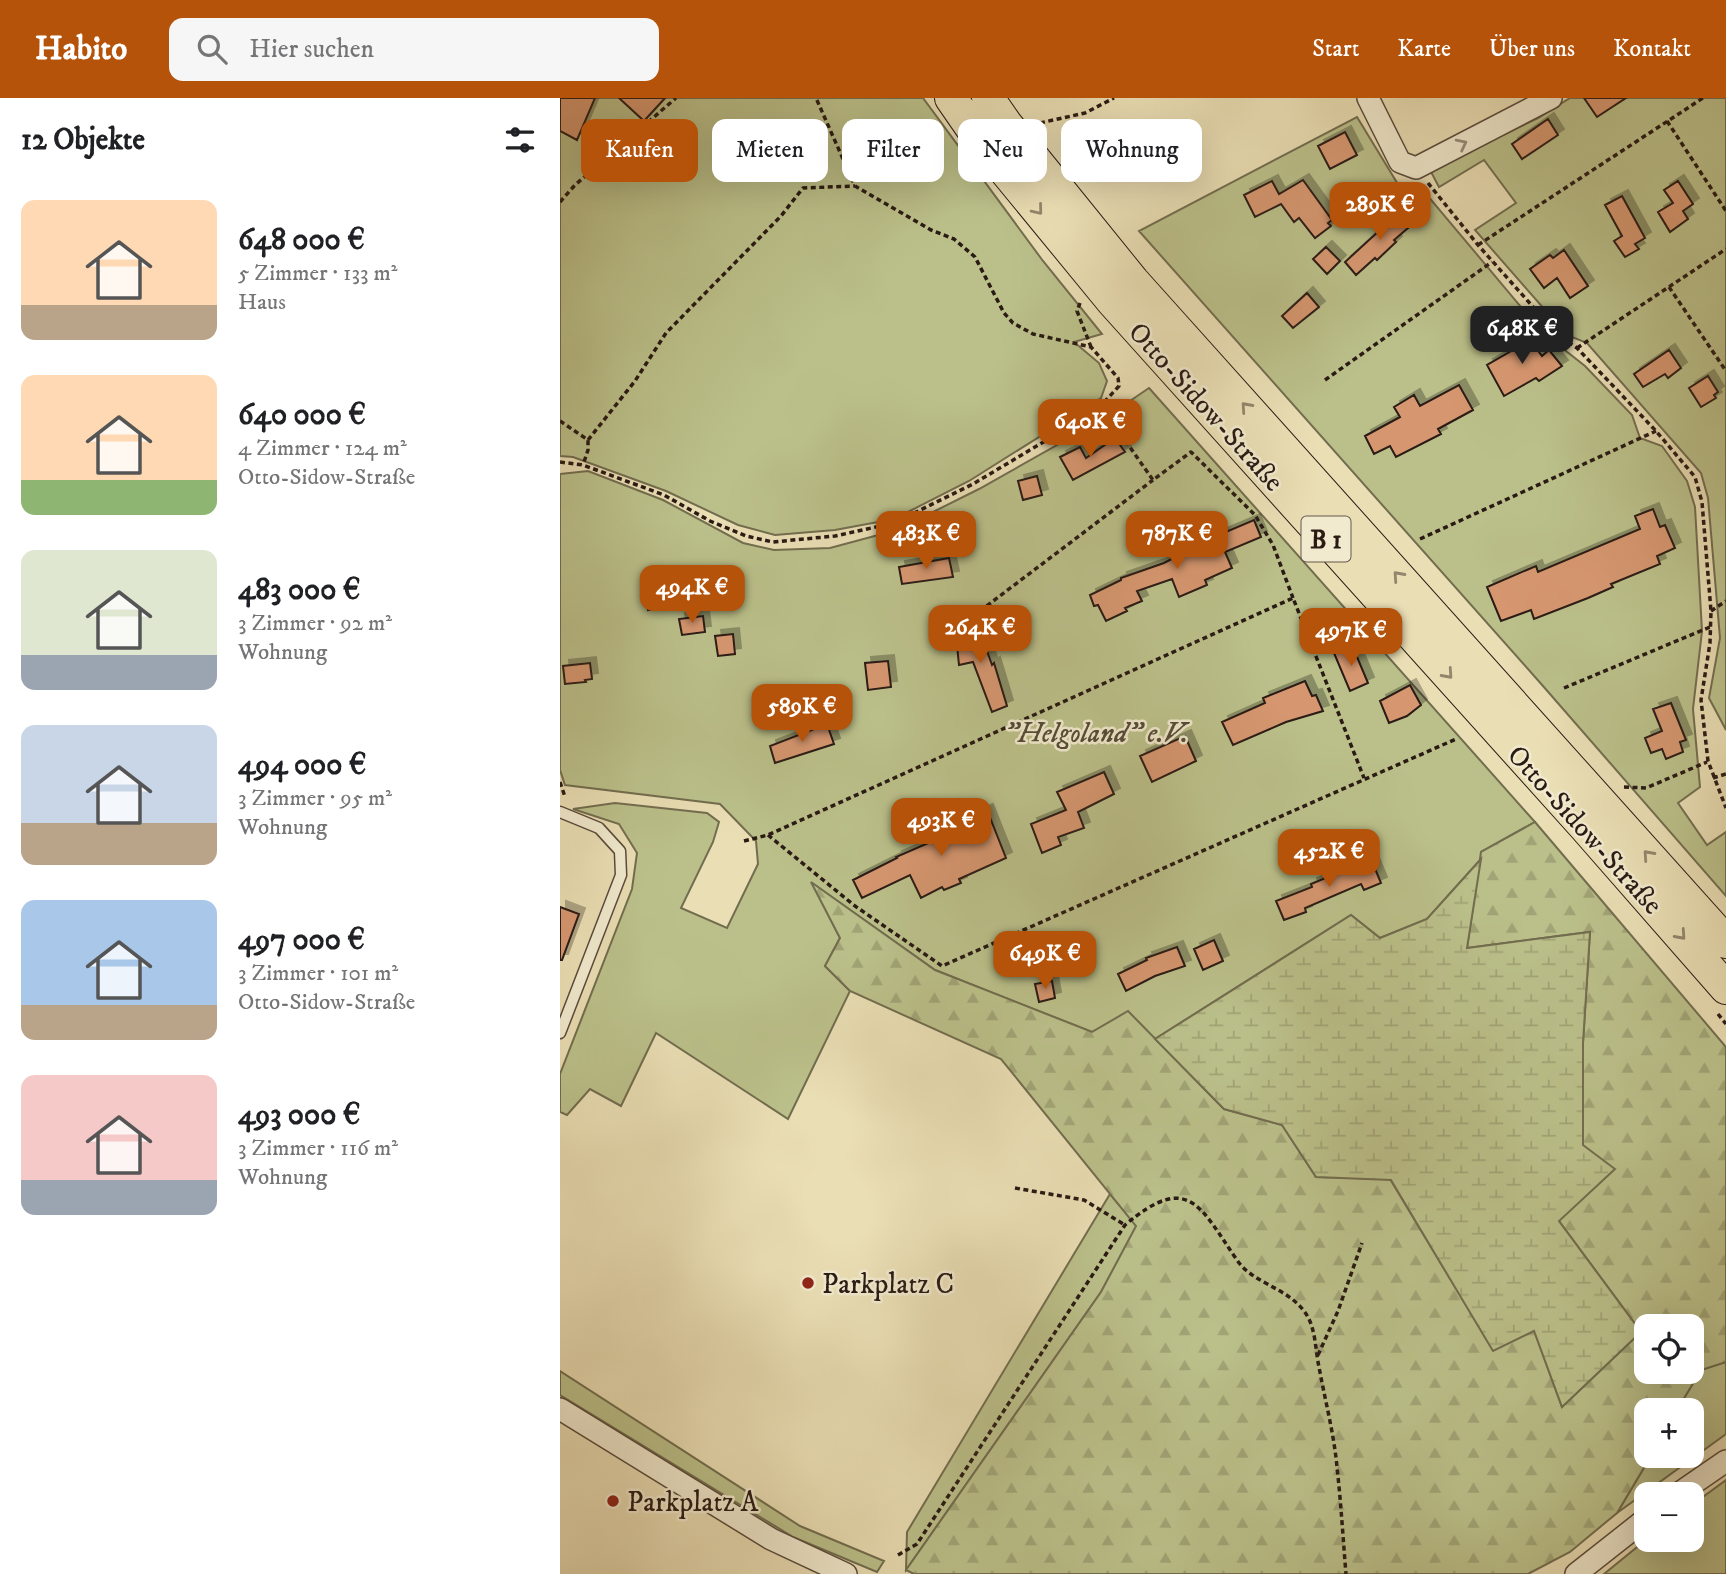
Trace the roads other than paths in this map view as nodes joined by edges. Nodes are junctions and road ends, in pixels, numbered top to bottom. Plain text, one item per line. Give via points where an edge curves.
1 (951, 98) edge
2 (988, 98) edge
3 (1368, 98) edge
4 (1543, 100) edge
5 (560, 811) edge
6 (1726, 942) edge
7 (1726, 988) edge
8 (560, 1033) edge
9 (560, 1409) edge
10 (1726, 1461) edge
11 (1695, 1482) edge
12 (1634, 1528) edge
13 (813, 1567) edge
14 (846, 1574) edge
15 (1576, 1574) edge

1 -> 7 main road, Otto-Sidow-Straße / B 1 via 1113,302
6 -> 2 main road, Otto-Sidow-Straße / B 1 via 1133,281
3 -> 4 street via 1408,165
5 - 8 lane via 599,828 620,850 621,875
9 - 13 street
10 - 11 street
12 - 15 street
13 - 14 street

